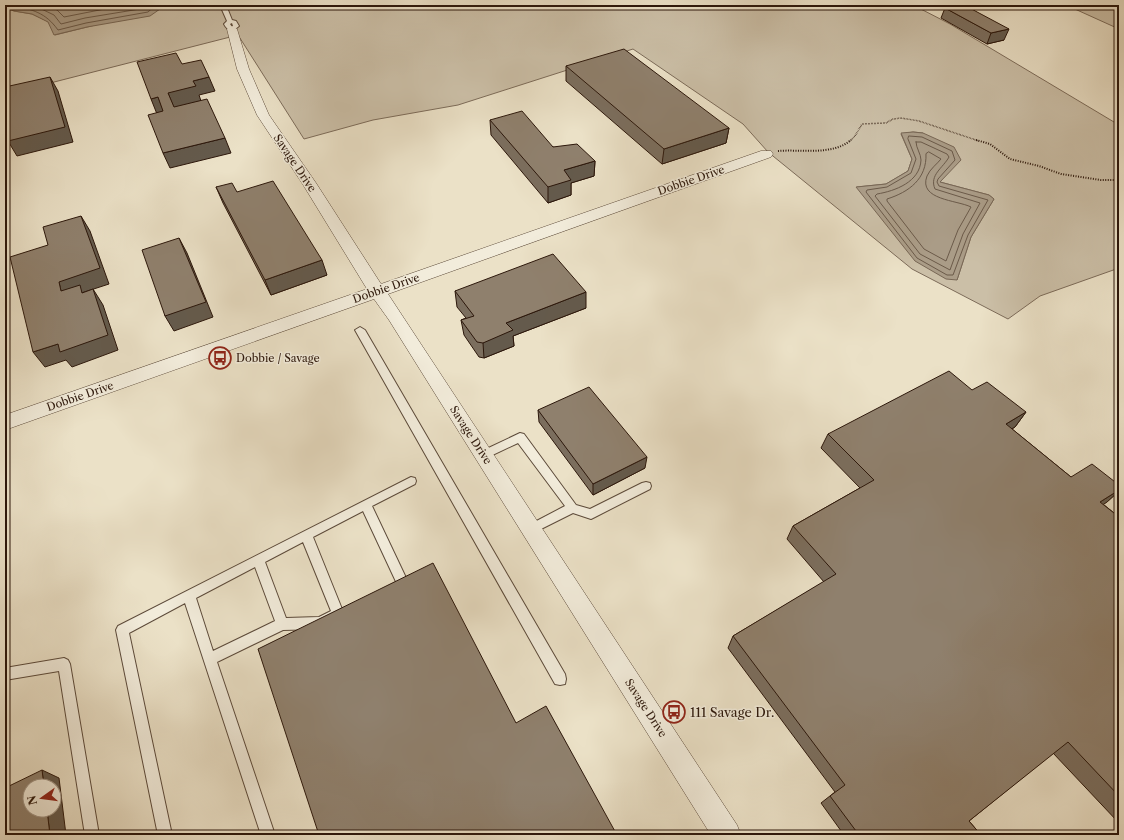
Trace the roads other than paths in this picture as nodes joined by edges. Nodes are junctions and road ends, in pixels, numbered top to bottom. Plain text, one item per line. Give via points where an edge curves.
1 (223, 5) edge
2 (231, 25) joint
3 (766, 154) road end
4 (377, 291) junction
5 (360, 330) dead end
6 (5, 423) edge
7 (484, 455) junction
8 (411, 481) dead end
9 (646, 486) dead end
10 (366, 505) junction
11 (572, 508) junction
12 (531, 529) junction
13 (306, 535) junction
14 (258, 560) junction
15 (402, 582) edge
16 (189, 596) junction
17 (282, 624) junction
18 (210, 659) junction
19 (5, 674) edge
20 (560, 679) dead end
21 (92, 835) edge
22 (165, 835) edge
23 (268, 835) edge
24 (727, 835) edge

1 - 2 lane, Savage Drive
2 - 4 street, Savage Drive via 243,69 263,115
3 - 4 street, Dobbie Drive
4 - 6 street, Dobbie Drive
4 - 7 street, Savage Drive
5 - 20 lane
7 - 11 lane via 520,437
7 - 12 street, Savage Drive
8 - 10 lane
9 - 11 lane via 591,514
10 - 13 lane
10 - 15 lane
11 - 12 lane
12 - 24 street, Savage Drive
13 - 14 lane
13 - 17 lane via 338,614 320,623
14 - 16 lane
14 - 17 lane
16 - 18 lane
16 - 22 lane via 122,630
17 - 18 lane
18 - 23 lane
19 - 21 lane via 64,664

